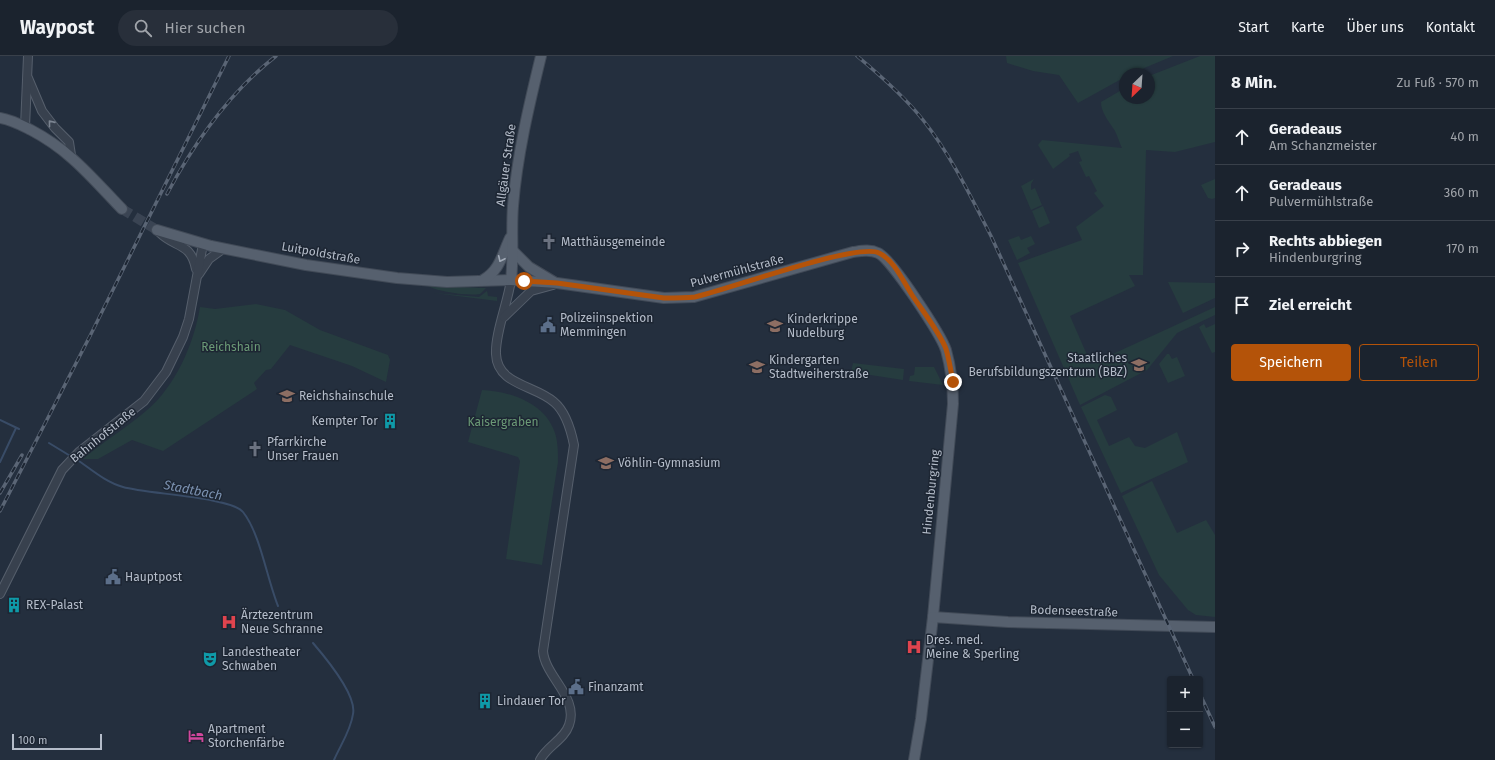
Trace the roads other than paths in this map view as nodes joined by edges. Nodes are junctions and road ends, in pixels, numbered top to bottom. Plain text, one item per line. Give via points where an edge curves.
1 (28, 56) edge
2 (541, 56) edge
3 (28, 78) junction
4 (1, 118) edge
5 (25, 127) junction
6 (70, 155) junction
7 (122, 209) tunnel mouth
8 (157, 230) joint
9 (512, 233) junction
10 (203, 244) junction
11 (231, 250) junction
12 (220, 251) joint
13 (873, 251) joint
14 (513, 252) junction
15 (197, 276) junction
16 (483, 280) junction
17 (511, 280) junction
18 (557, 283) junction
19 (503, 317) junction
20 (0, 594) edge
21 (933, 617) junction
22 (1215, 627) edge
23 (540, 760) edge
24 (914, 760) edge

1 - 3 street
2 - 9 main road, Allgäuer Straße via 527,115 516,182
3 - 5 street
6 -> 3 street via 69,142 42,111
4 - 5 main road
5 - 6 main road
6 - 7 main road
8 - 10 main road, Luitpoldstraße
8 - 15 street via 190,252
9 - 14 main road, Allgäuer Straße
9 -> 16 main road via 497,268
10 - 11 main road, Luitpoldstraße
10 - 15 street, Bahnhofstraße
11 - 12 main road
11 - 16 main road, Luitpoldstraße via 321,268 397,278 447,282
12 - 15 street, Bahnhofstraße via 209,259
13 - 18 main road, Pulvermühlstraße via 854,252 823,259 694,297 664,298
13 - 21 main road, Hindenburgring via 884,256 894,267 946,348 953,382
14 - 17 main road, Allgäuer Straße
14 - 18 main road via 529,267
15 - 20 street, Bahnhofstraße via 189,319 171,364 158,384 137,407 73,458 54,482
16 - 17 main road, Luitpoldstraße
17 - 18 main road, Pulvermühlstraße
17 - 19 street
18 - 19 street via 531,291
19 - 23 street via 496,354 502,373 515,382 541,392 554,402 567,421 574,445 543,651 546,663 569,702 571,718 564,734
21 - 22 main road, Bodenseestraße via 1013,622
21 - 24 main road, Hindenburgring

